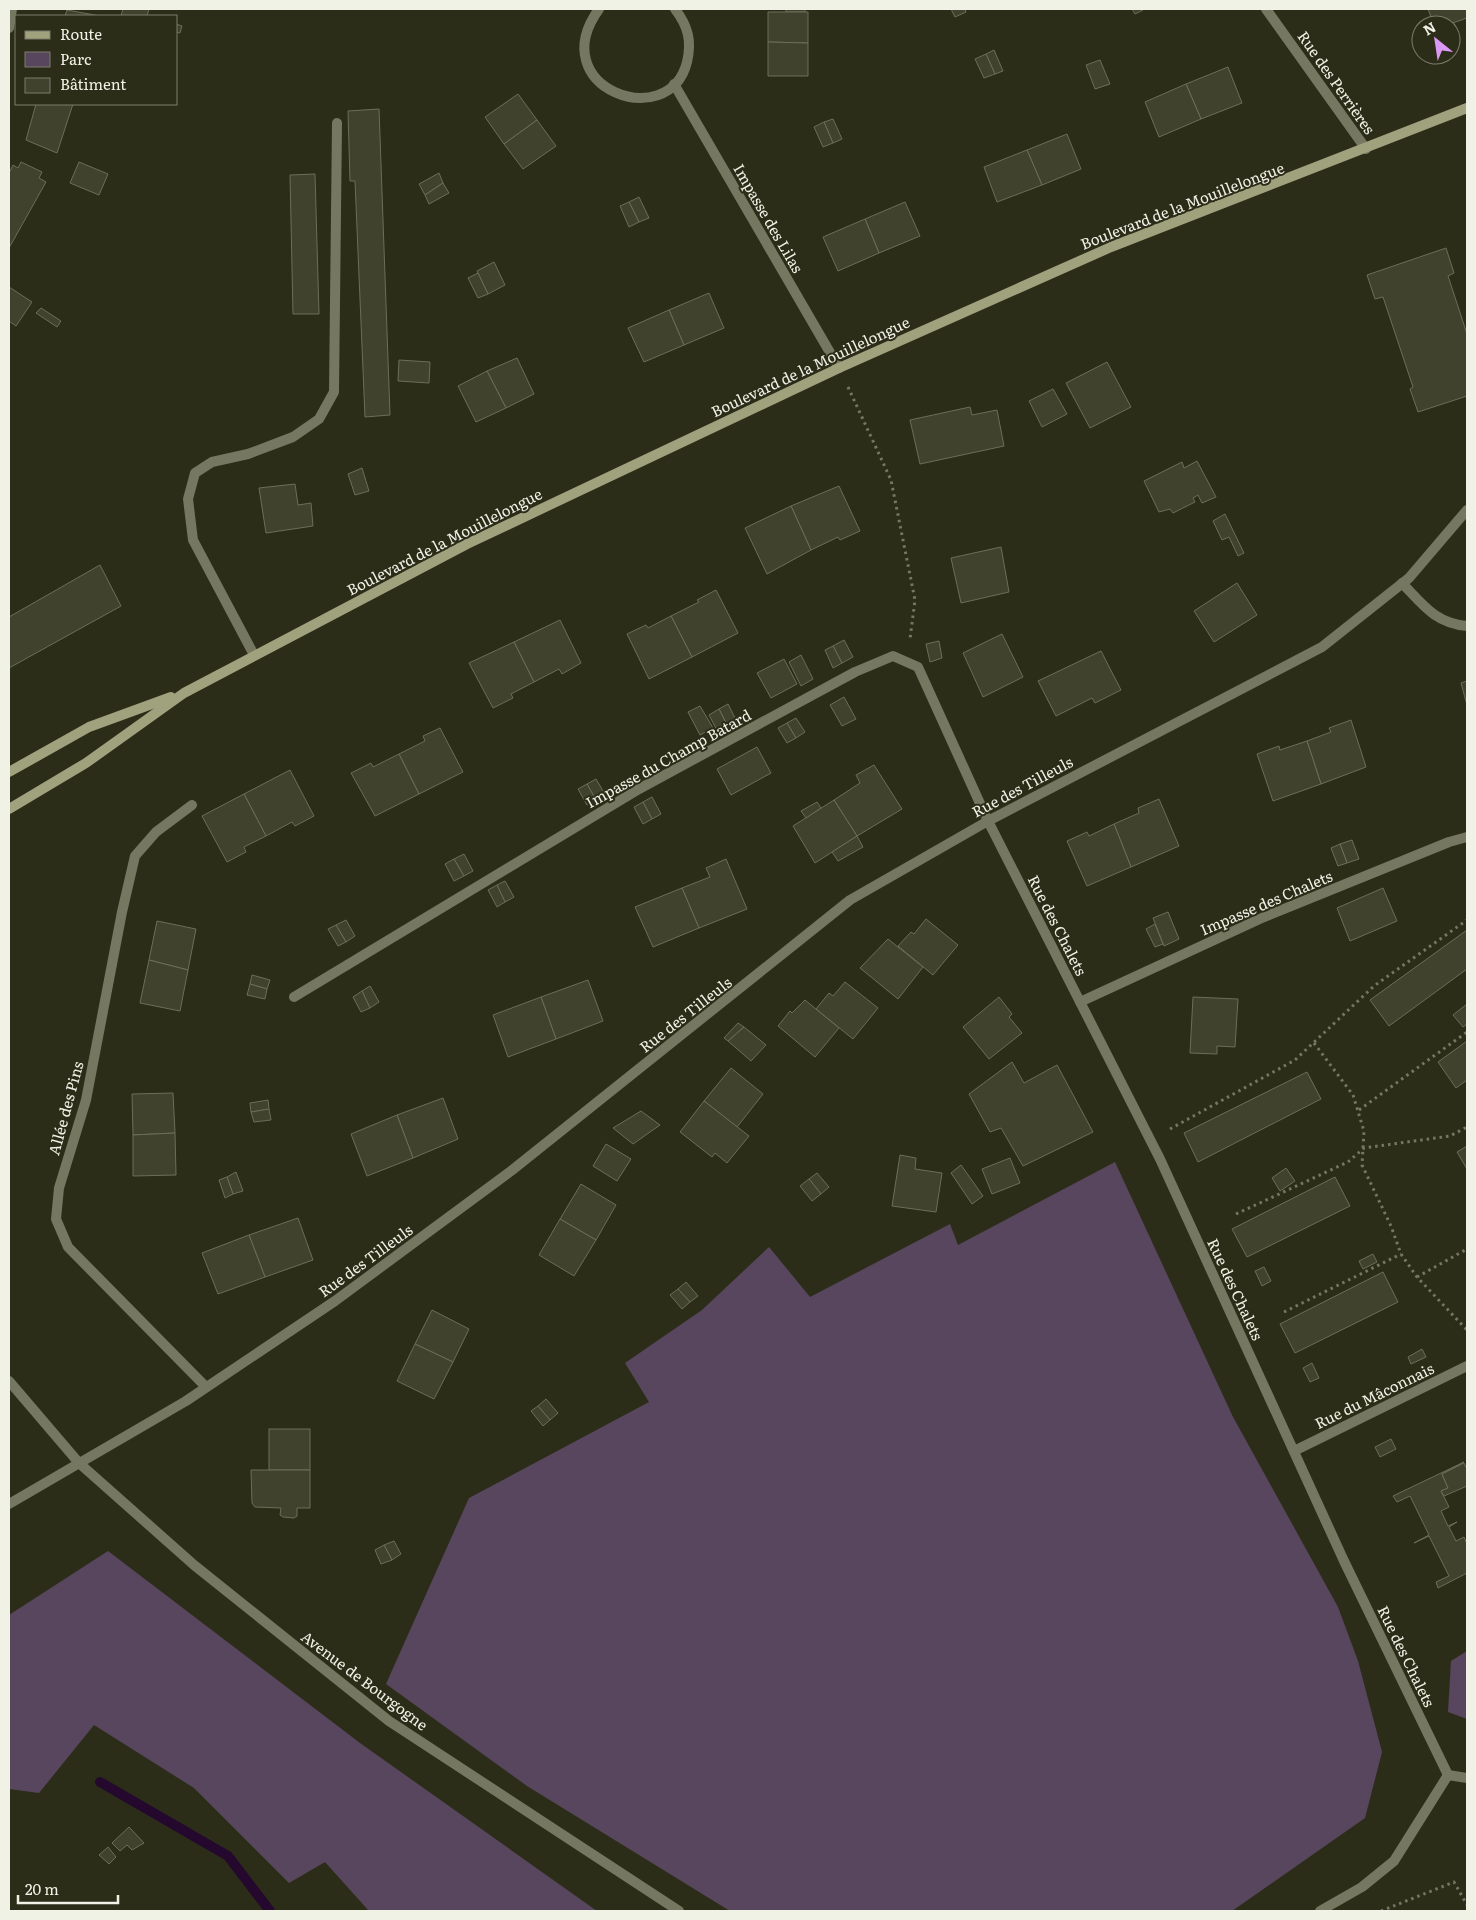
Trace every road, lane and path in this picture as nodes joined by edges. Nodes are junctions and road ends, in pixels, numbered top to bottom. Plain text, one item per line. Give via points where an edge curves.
1 (12, 9) edge
2 (599, 9) edge
3 (675, 9) edge
4 (1266, 9) edge
5 (9, 28) edge
6 (674, 84) junction
7 (1467, 108) edge
8 (337, 122) dead end
9 (1366, 149) junction
10 (839, 368) junction
11 (1467, 510) edge
12 (1402, 583) junction
13 (1467, 626) edge
14 (254, 655) junction
15 (908, 662) junction
16 (184, 693) junction
17 (9, 772) edge
18 (192, 805) dead end
19 (9, 809) edge
20 (988, 821) junction
21 (1467, 837) edge
22 (1467, 920) edge
23 (294, 997) dead end
24 (1080, 1002) junction
25 (1467, 1032) edge
26 (1314, 1042) junction
27 (1359, 1110) junction
28 (1467, 1128) edge
29 (1150, 1140) junction
30 (1364, 1148) junction
31 (1236, 1214) dead end
32 (1467, 1249) edge
33 (1400, 1254) junction
34 (1417, 1277) junction
35 (1284, 1312) dead end
36 (1467, 1330) edge
37 (1467, 1366) edge
38 (9, 1381) edge
39 (206, 1387) junction
40 (1294, 1451) junction
41 (79, 1462) junction
42 (9, 1504) edge
43 (1448, 1775) junction
44 (1467, 1778) edge
45 (1467, 1905) edge
46 (679, 1911) edge
47 (1320, 1911) edge
48 (1381, 1911) edge

1 - 5 street
2 - 6 street via 589,23 584,44 587,64 598,82 615,94 635,99 656,95
3 - 6 street via 687,27 690,47 685,67
4 - 9 street, Rue des Perrières
6 - 10 street, Impasse des Lilas
7 - 9 main road, Boulevard de la Mouillelongue
8 - 14 street via 334,392 319,419 293,437 248,454 212,462 194,473 188,500 193,540
9 - 10 main road, Boulevard de la Mouillelongue via 1111,247
10 - 14 main road, Boulevard de la Mouillelongue via 467,544
10 - 15 path via 891,480 915,600
11 - 12 street, Rue des Tilleuls
12 - 13 street via 1432,614 1446,622
12 - 20 street, Rue des Tilleuls via 1322,647
14 - 16 main road, Boulevard de la Mouillelongue
15 - 20 street via 918,667
15 - 23 street, Impasse du Champ Batard via 893,656 855,672 639,789
16 - 17 main road, Boulevard de la Mouillelongue via 89,727
16 - 19 main road, Boulevard de la Mouillelongue via 86,763
18 - 39 street, Allée des Pins via 156,832 136,856 86,1100 59,1188 56,1219 68,1247
20 - 24 street, Rue des Chalets
20 - 39 street, Rue des Tilleuls via 850,900 510,1171 335,1301
21 - 24 street, Impasse des Chalets via 1264,917
22 - 26 path via 1374,986
24 - 29 street, Rue des Chalets
25 - 27 path
26 - 27 path via 1353,1095
26 - 29 path via 1295,1060 1270,1076
27 - 30 path
28 - 30 path via 1450,1136
29 - 40 street, Rue des Chalets
30 - 31 path via 1348,1162
30 - 33 path via 1362,1165
32 - 34 path
33 - 34 path
33 - 35 path
34 - 36 path
37 - 40 street, Rue du Mâconnais
38 - 41 street, Avenue de Bourgogne
39 - 41 street, Rue des Tilleuls
40 - 43 street, Rue des Chalets
41 - 42 street, Rue des Tilleuls
41 - 46 street, Avenue de Bourgogne via 194,1565 389,1721
43 - 44 street
43 - 47 street via 1394,1861 1362,1887
45 - 48 path via 1454,1882

